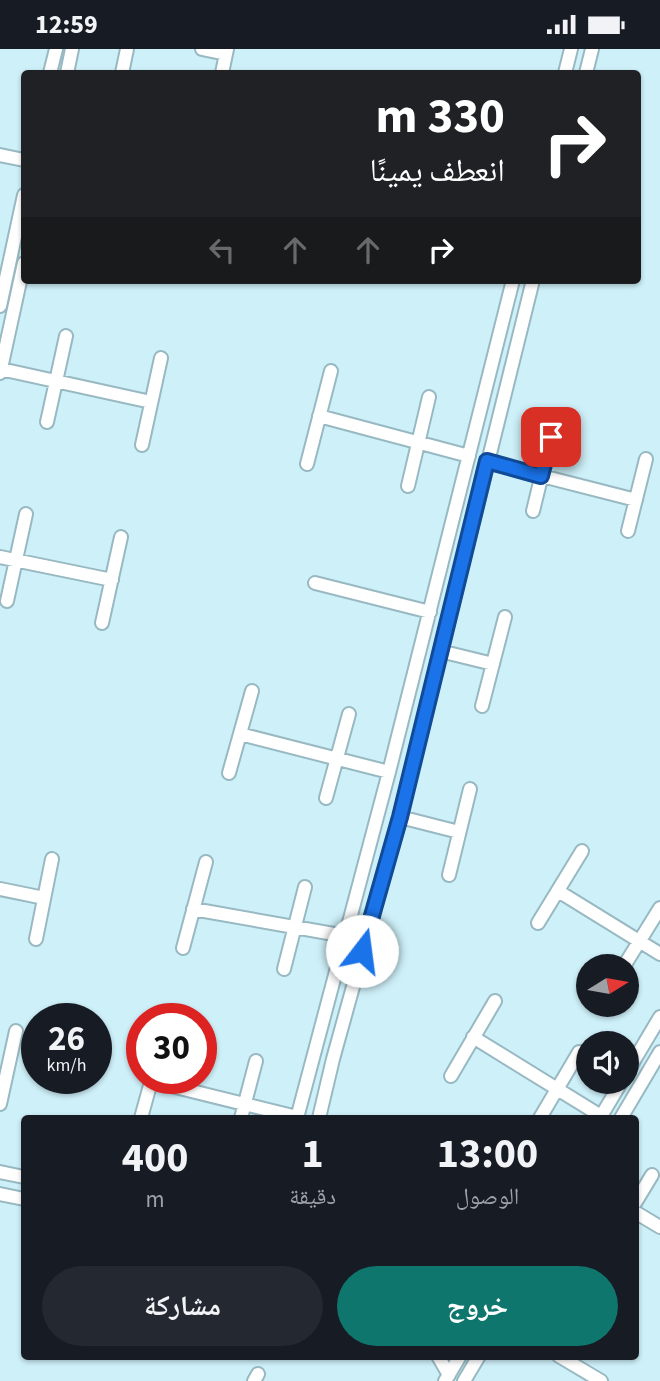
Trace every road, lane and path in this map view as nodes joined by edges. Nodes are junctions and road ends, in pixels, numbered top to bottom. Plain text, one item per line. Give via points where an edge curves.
1 (56, 49) edge
2 (72, 49) edge
3 (127, 49) edge
4 (202, 49) edge
5 (571, 49) edge
6 (592, 49) edge
7 (226, 51) edge
8 (51, 70) edge
9 (68, 70) edge
10 (123, 70) edge
11 (223, 70) edge
12 (566, 70) edge
13 (587, 70) edge
14 (0, 155) edge
15 (21, 159) edge
16 (21, 209) edge
17 (21, 276) edge
18 (512, 284) edge
19 (532, 284) edge
20 (0, 306) edge
21 (66, 336) dead end
22 (161, 358) dead end
23 (0, 371) edge
24 (331, 371) dead end
25 (56, 382) junction
26 (429, 397) dead end
27 (151, 402) junction
28 (319, 416) junction
29 (47, 422) dead end
30 (551, 437) dead end
31 (418, 443) junction
32 (142, 445) dead end
33 (469, 456) junction
34 (646, 459) dead end
35 (487, 461) junction
36 (307, 464) dead end
37 (541, 476) junction
38 (408, 486) dead end
39 (636, 500) junction
40 (533, 511) dead end
41 (26, 515) dead end
42 (628, 531) dead end
43 (121, 537) dead end
44 (0, 557) edge
45 (16, 561) junction
46 (112, 580) junction
47 (314, 583) dead end
48 (7, 601) dead end
49 (430, 612) junction
50 (505, 617) dead end
51 (102, 624) dead end
52 (440, 651) junction
53 (493, 664) junction
54 (252, 691) dead end
55 (482, 706) dead end
56 (349, 714) dead end
57 (240, 734) junction
58 (337, 758) junction
59 (389, 772) junction
60 (229, 773) dead end
61 (470, 789) dead end
62 (326, 797) dead end
63 (400, 817) junction
64 (459, 832) junction
65 (582, 851) dead end
66 (52, 859) dead end
67 (206, 862) dead end
68 (449, 875) dead end
69 (305, 887) dead end
70 (0, 889) edge
71 (558, 891) junction
72 (44, 898) junction
73 (660, 908) edge
74 (193, 909) junction
75 (538, 923) dead end
76 (295, 927) junction
77 (345, 936) junction
78 (36, 939) dead end
79 (640, 941) junction
80 (183, 948) dead end
81 (632, 954) edge
82 (660, 954) edge
83 (284, 969) dead end
84 (495, 1001) dead end
85 (660, 1017) edge
86 (16, 1031) dead end
87 (474, 1037) junction
88 (639, 1052) edge
89 (660, 1052) edge
90 (315, 1053) junction
91 (576, 1057) edge
92 (332, 1059) junction
93 (256, 1061) dead end
94 (4, 1071) edge
95 (451, 1076) dead end
96 (558, 1089) junction
97 (147, 1094) edge
98 (206, 1094) edge
99 (614, 1094) edge
100 (0, 1104) edge
101 (245, 1104) junction
102 (142, 1115) edge
103 (242, 1115) edge
104 (286, 1115) edge
105 (298, 1115) edge
106 (320, 1115) edge
107 (542, 1115) edge
108 (598, 1115) edge
109 (602, 1115) edge
110 (623, 1115) edge
111 (0, 1172) edge
112 (652, 1175) dead end
113 (21, 1176) edge
114 (0, 1194) edge
115 (639, 1196) edge
116 (21, 1198) edge
117 (639, 1214) edge
118 (660, 1227) edge
119 (440, 1360) edge
120 (458, 1360) edge
121 (477, 1360) edge
122 (566, 1360) edge
123 (447, 1378) edge
124 (464, 1381) edge
125 (601, 1381) edge

1 - 8 street
2 - 9 street
3 - 10 street
4 - 7 street
5 - 12 street
6 - 13 street
7 - 11 street
14 - 15 street
16 - 20 street
17 - 23 street
18 - 33 street
19 - 35 street
21 - 25 street
22 - 27 street
23 - 25 street
24 - 28 street
25 - 27 street
25 - 29 street
26 - 31 street
27 - 32 street
28 - 31 street
28 - 36 street
30 - 37 street
31 - 33 street
31 - 38 street
33 - 49 street
34 - 39 street
35 - 37 street
35 - 52 street
37 - 39 street
37 - 40 street
39 - 42 street
41 - 45 street
43 - 46 street
44 - 45 street
45 - 46 street
45 - 48 street
46 - 51 street
47 - 49 street
49 - 59 street
50 - 53 street
52 - 53 street
52 - 63 street
53 - 55 street
54 - 57 street
56 - 58 street
57 - 58 street
57 - 60 street
58 - 59 street
58 - 62 street
59 - 77 street
61 - 64 street
63 - 64 street
63 - 92 street
64 - 68 street
65 - 71 street
66 - 72 street
67 - 74 street
69 - 76 street
70 - 72 street
71 - 75 street
71 - 79 street
72 - 78 street
73 - 79 street
74 - 76 street
74 - 80 street
76 - 77 street
76 - 83 street
77 - 90 street
79 - 81 street
79 - 82 street
84 - 87 street
85 - 88 street
86 - 94 street
87 - 95 street
87 - 96 street
89 - 110 street
90 - 92 street
90 - 105 street
91 - 96 street
92 - 106 street
93 - 101 street
94 - 100 street
96 - 107 street
96 - 108 street
97 - 102 street
98 - 101 street
99 - 109 street
101 - 103 street
101 - 104 street
111 - 113 street
112 - 115 street
114 - 116 street
117 - 118 street
119 - 123 street
120 - 123 street
121 - 124 street
122 - 125 street

